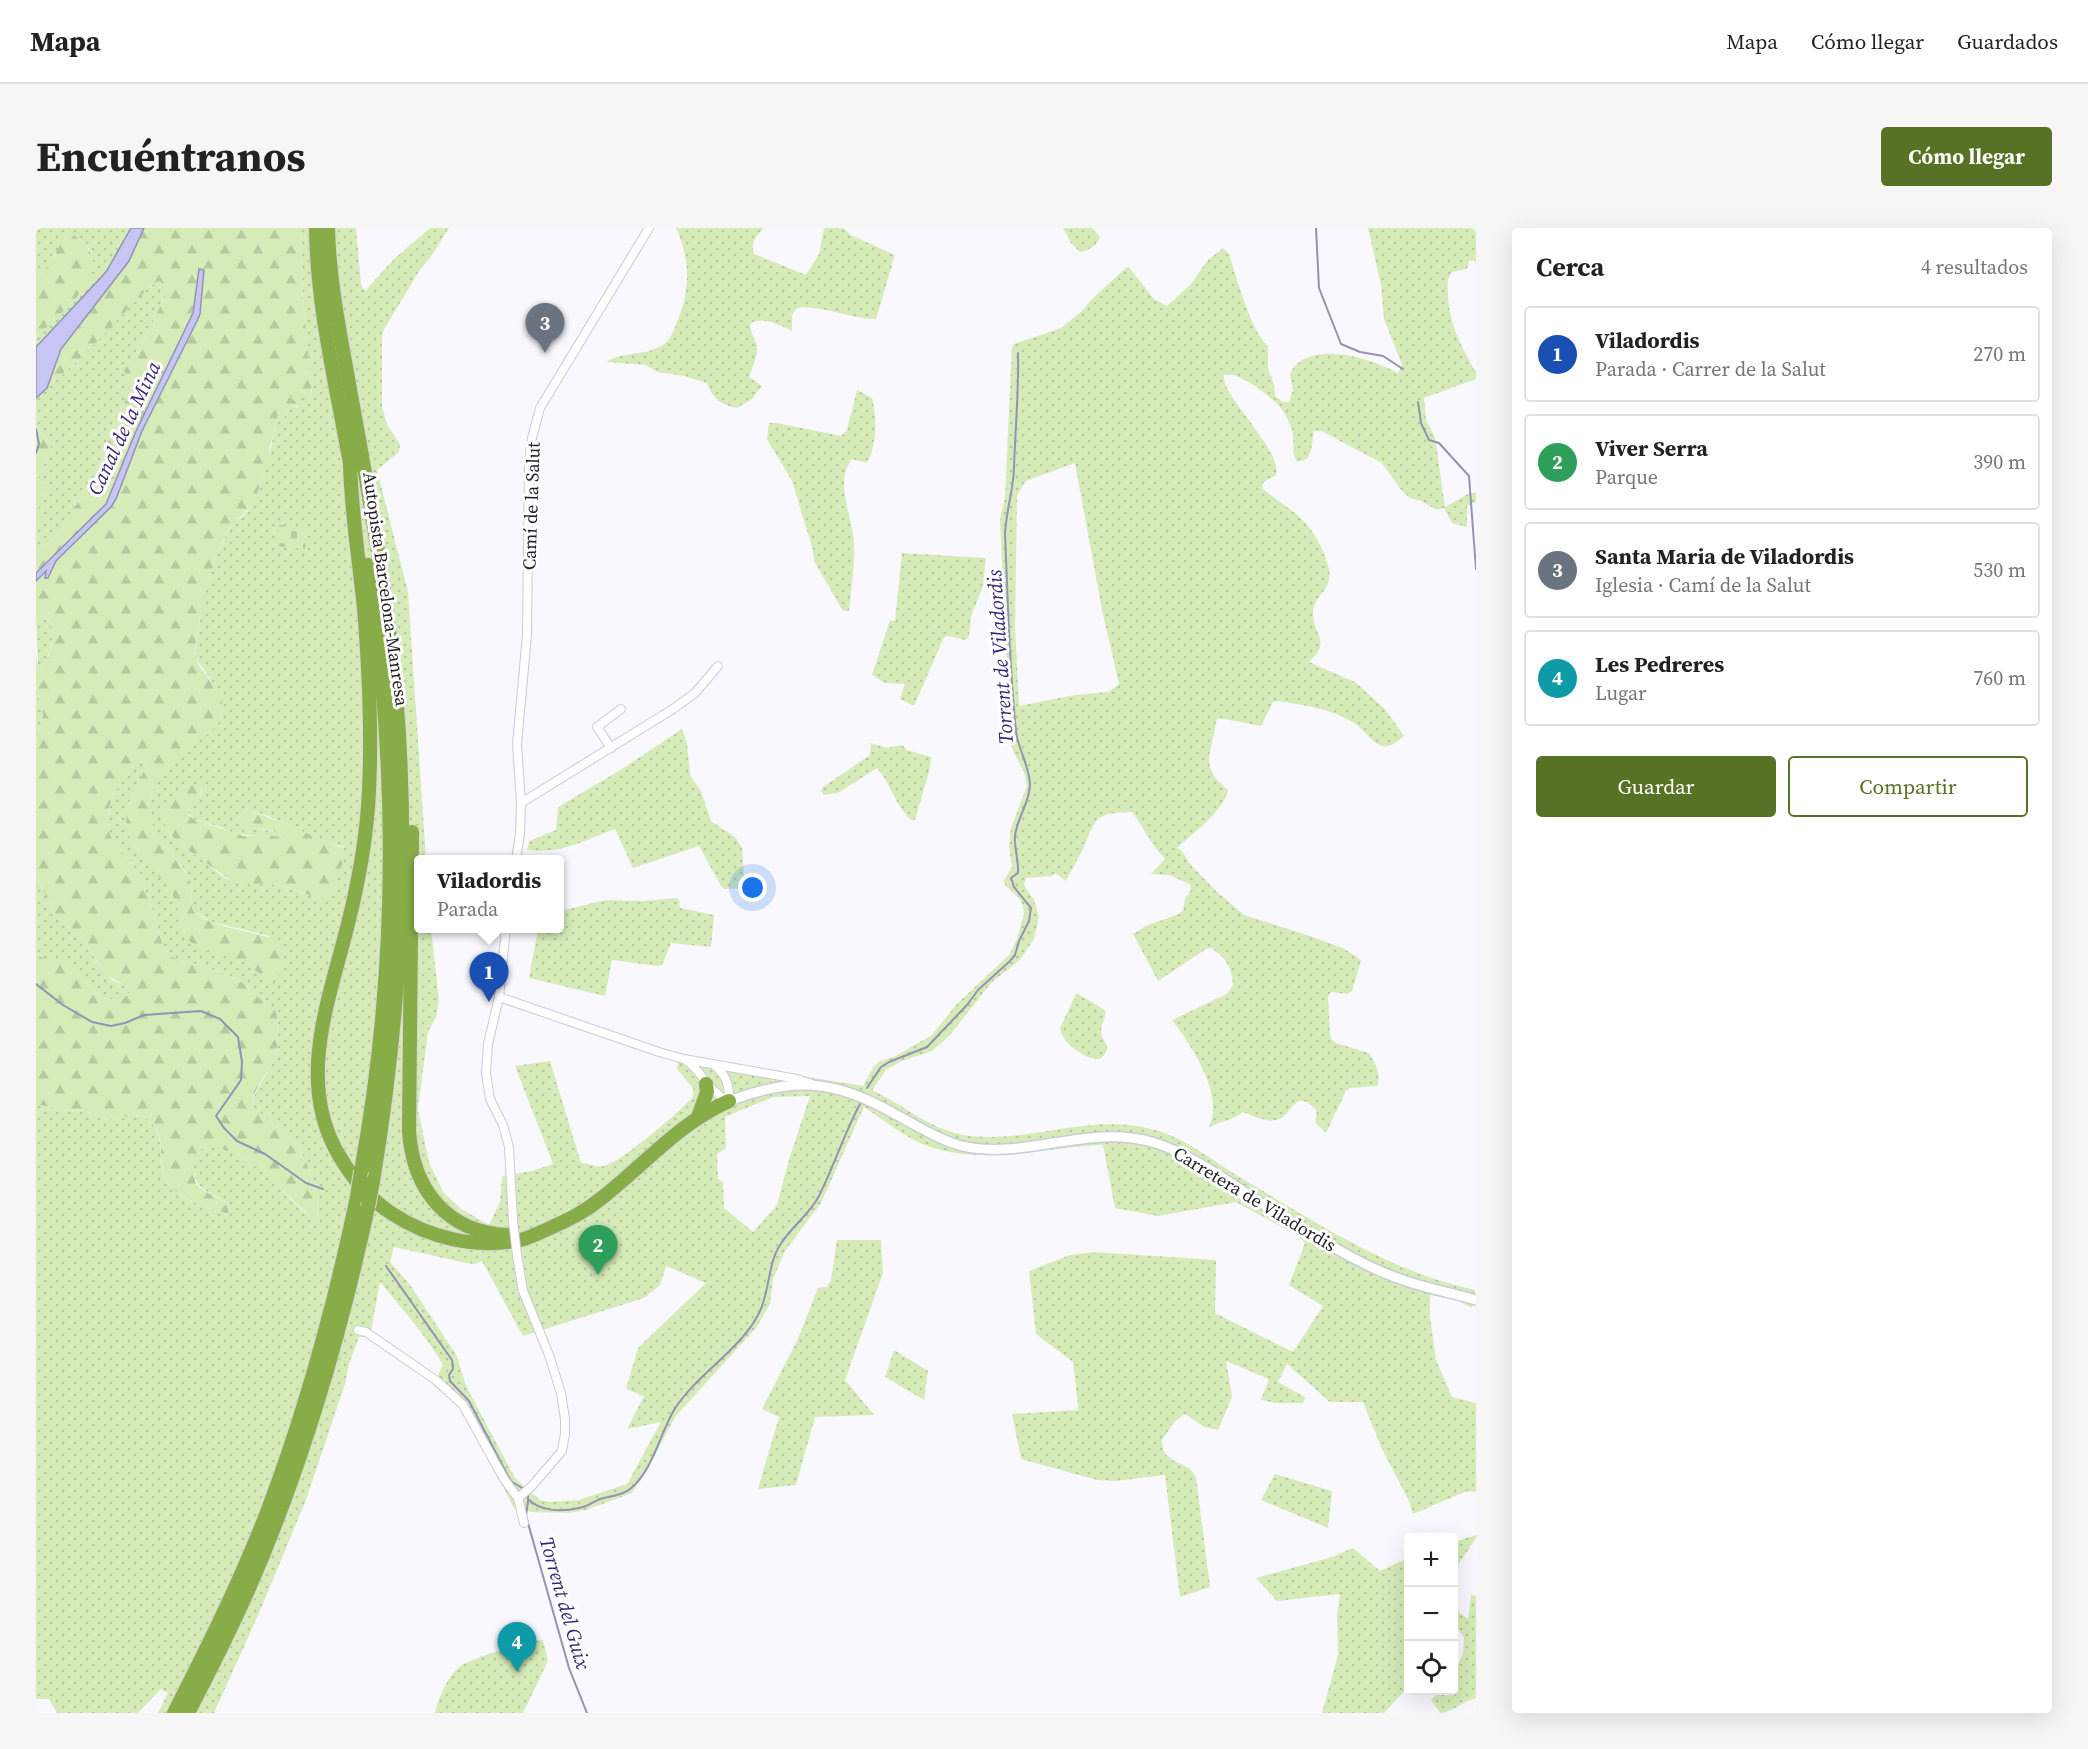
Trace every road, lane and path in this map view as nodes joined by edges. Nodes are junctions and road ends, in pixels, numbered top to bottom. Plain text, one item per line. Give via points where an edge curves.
1 (316, 228) edge
2 (328, 228) edge
3 (649, 228) edge
4 (350, 462) junction
5 (377, 540) junction
6 (718, 666) dead end
7 (621, 709) dead end
8 (611, 748) junction
9 (521, 803) junction
10 (517, 855) edge
11 (505, 933) edge
12 (499, 997) junction
13 (684, 1059) junction
14 (713, 1064) junction
15 (706, 1084) junction
16 (816, 1085) junction
17 (729, 1101) junction
18 (698, 1117) junction
19 (536, 1234) junction
20 (1476, 1300) edge
21 (358, 1329) dead end
22 (521, 1497) junction
23 (524, 1523) dead end
24 (174, 1713) edge
25 (188, 1713) edge

1 - 4 highway, Autopista Barcelona-Manresa via 326,333
2 - 5 highway, Autopista Barcelona-Manresa via 337,318
3 - 9 street, Camí de la Salut via 550,389 536,420 529,462 527,635 517,744
4 - 19 highway via 369,677 369,786 358,881 319,1042 317,1077 321,1108 331,1141 350,1173 364,1191 400,1219 465,1242 520,1240
4 - 24 highway, Autopista Barcelona-Manresa, bridge via 375,616 390,807 385,986 375,1086 357,1197 311,1383 269,1506
5 - 19 highway via 399,658 411,796 411,1153 417,1175 428,1193 460,1223 495,1235
5 - 25 highway, Autopista Barcelona-Manresa, bridge via 396,682 403,807 395,1023 373,1181 341,1325 300,1455 250,1586
6 - 8 street via 695,693
7 - 8 street via 597,726
8 - 9 street
9 - 10 street, Camí de la Salut
11 - 12 street
12 - 13 street, Carretera de Viladordis
12 - 22 street, bridge via 488,1044 486,1073 490,1099 509,1147 513,1221 523,1291 549,1355 565,1419 562,1450
13 - 14 street, Carretera de Viladordis
13 - 15 street
14 - 16 street, Carretera de Viladordis
14 - 17 street via 725,1075
15 - 17 street
15 - 18 highway via 705,1102
16 - 17 street via 778,1086
16 - 20 street, Carretera de Viladordis via 851,1091 939,1138 971,1148 1019,1148 1104,1136 1159,1144 1375,1268 1405,1281
17 - 18 highway
18 - 19 highway via 592,1205 564,1223
21 - 22 street via 428,1374 464,1405 504,1479
22 - 23 street

